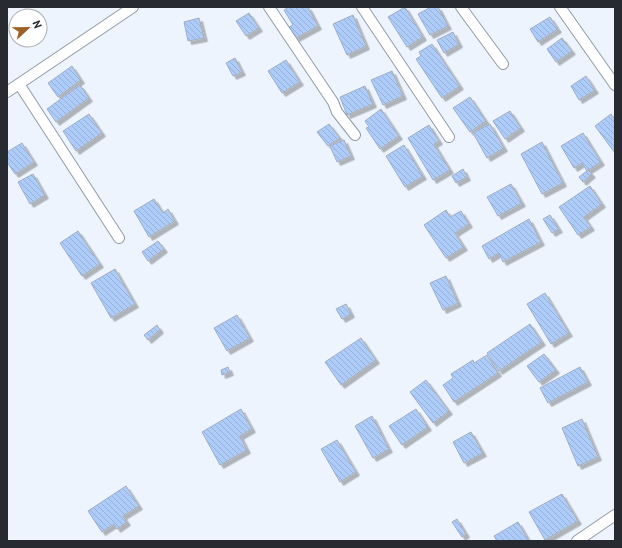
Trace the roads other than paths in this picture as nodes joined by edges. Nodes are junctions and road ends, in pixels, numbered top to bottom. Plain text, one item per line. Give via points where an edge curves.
1 (133, 7) edge
2 (269, 7) edge
3 (362, 7) edge
4 (461, 7) edge
5 (560, 7) edge
6 (503, 64) dead end
7 (19, 84) junction
8 (615, 85) edge
9 (7, 92) edge
10 (354, 135) dead end
11 (449, 137) dead end
12 (119, 238) dead end
13 (615, 516) edge
14 (576, 541) edge

1 - 7 street
2 - 10 street
3 - 11 street
4 - 6 street
5 - 8 street
7 - 9 street
7 - 12 street
13 - 14 street

